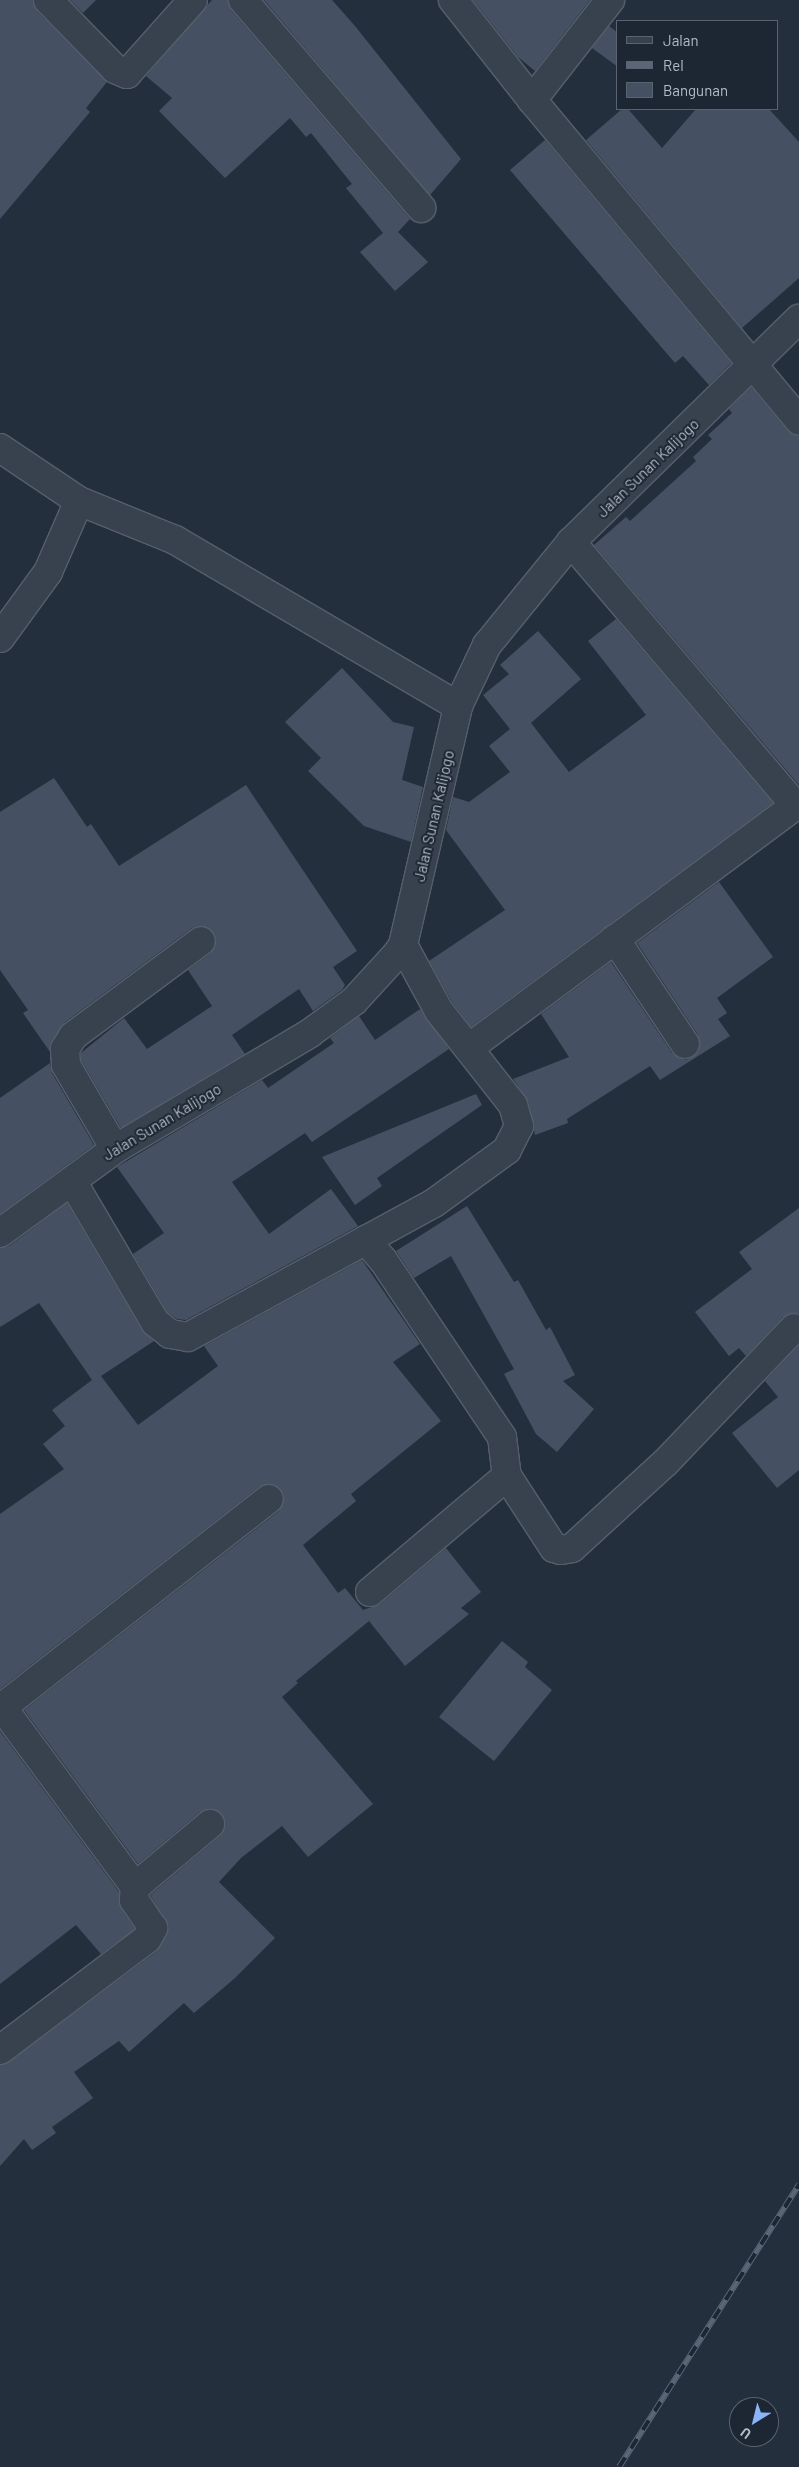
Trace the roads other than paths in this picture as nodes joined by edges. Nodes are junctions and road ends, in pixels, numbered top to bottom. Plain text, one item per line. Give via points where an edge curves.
1 (48, 0) edge
2 (194, 0) edge
3 (243, 0) edge
4 (452, 0) edge
5 (610, 0) edge
6 (532, 100) junction
7 (421, 208) dead end
8 (799, 320) edge
9 (756, 364) junction
10 (799, 420) edge
11 (0, 448) edge
12 (79, 502) junction
13 (571, 542) junction
14 (0, 638) edge
15 (458, 706) junction
16 (797, 804) edge
17 (615, 938) junction
18 (201, 941) dead end
19 (403, 945) junction
20 (685, 1044) dead end
21 (469, 1048) junction
22 (115, 1149) junction
23 (72, 1181) junction
24 (0, 1233) edge
25 (366, 1240) junction
26 (794, 1328) dead end
27 (507, 1476) junction
28 (269, 1499) dead end
29 (370, 1592) dead end
30 (1, 1708) edge
31 (210, 1824) dead end
32 (135, 1887) junction
33 (0, 2050) edge

1 - 2 street via 115,69 127,74
3 - 7 street
4 - 6 street
5 - 6 street
6 - 9 street
8 - 9 street, Jalan Sunan Kalijogo
9 - 10 street
9 - 13 street, Jalan Sunan Kalijogo
11 - 12 street
12 - 14 street via 48,572
12 - 15 street via 175,540
13 - 15 street, Jalan Sunan Kalijogo via 487,645
13 - 16 street
15 - 19 street, Jalan Sunan Kalijogo
16 - 17 street
17 - 20 street
17 - 21 street
18 - 22 street via 73,1036 65,1049 66,1065
19 - 21 street via 438,1011
19 - 22 street, Jalan Sunan Kalijogo via 354,1001 310,1033
21 - 25 street via 513,1105 519,1126 507,1150 434,1203
22 - 23 street, Jalan Sunan Kalijogo
23 - 24 street, Jalan Sunan Kalijogo
23 - 25 street via 155,1322 170,1334 188,1337
25 - 27 street via 383,1260 502,1437
26 - 27 street via 666,1462 572,1548 554,1548
27 - 29 street
28 - 30 street
30 - 32 street
31 - 32 street
32 - 33 street via 134,1900 153,1928 147,1939

